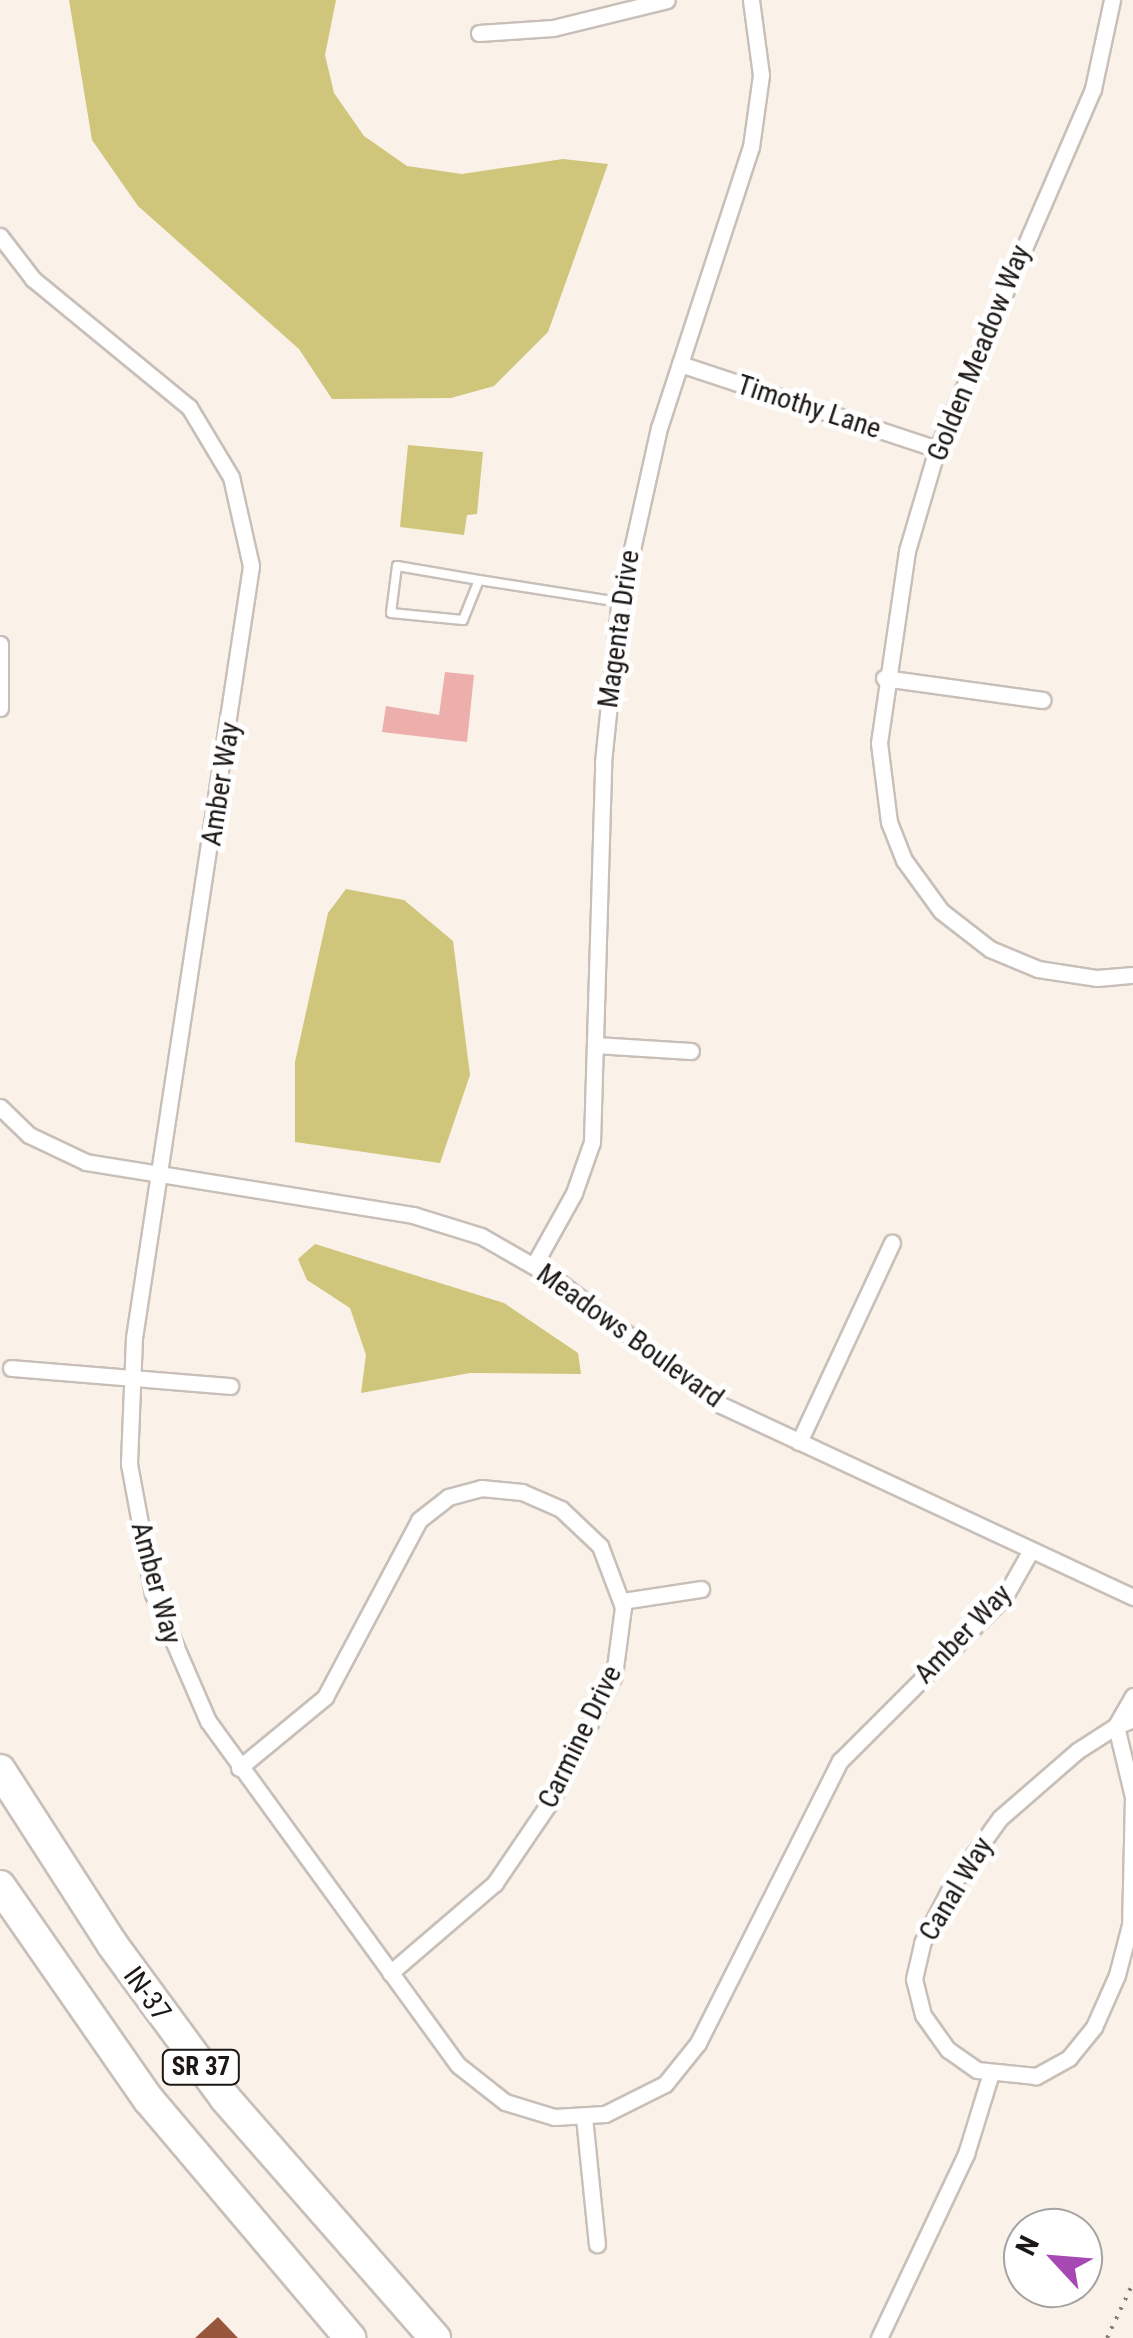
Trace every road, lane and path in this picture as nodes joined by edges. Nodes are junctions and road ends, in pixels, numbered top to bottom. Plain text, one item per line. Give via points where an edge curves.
1 (667, 0) edge
2 (751, 0) edge
3 (1112, 0) edge
4 (479, 33) dead end
5 (0, 236) edge
6 (680, 364) junction
7 (937, 449) junction
8 (479, 580) junction
9 (620, 602) junction
10 (0, 644) edge
11 (884, 678) junction
12 (1042, 700) dead end
13 (0, 708) edge
14 (1133, 975) edge
15 (596, 1044) junction
16 (690, 1051) dead end
17 (0, 1107) edge
18 (159, 1174) junction
19 (892, 1243) dead end
20 (534, 1265) junction
21 (11, 1368) dead end
22 (132, 1377) junction
23 (230, 1386) dead end
24 (799, 1442) junction
25 (1031, 1550) junction
26 (702, 1589) dead end
27 (1133, 1597) edge
28 (622, 1600) junction
29 (1133, 1696) edge
30 (1133, 1719) edge
31 (1116, 1726) junction
32 (238, 1768) junction
33 (0, 1770) edge
34 (0, 1886) edge
35 (390, 1973) junction
36 (990, 2076) junction
37 (584, 2117) junction
38 (596, 2244) dead end
39 (1133, 2282) edge
40 (350, 2338) edge
41 (435, 2338) edge
42 (879, 2338) edge
43 (1106, 2338) edge

1 - 4 street via 553,28
2 - 6 street, Magenta Drive via 761,75 752,147
3 - 7 street, Golden Meadow Way via 1093,89
5 - 18 street, Amber Way via 33,279 189,407 231,477 247,538 251,594
6 - 7 street, Timothy Lane
6 - 9 street, Magenta Drive
7 - 11 street, Golden Meadow Way via 907,552
8 - 8 lane via 464,620 391,613 397,566
8 - 9 lane
9 - 15 street, Magenta Drive via 603,762
10 - 13 street
11 - 12 street
11 - 14 street, Golden Meadow Way via 880,786 904,860 930,898 990,949 1038,970
15 - 16 street
15 - 20 street, Magenta Drive via 592,1142 574,1193
17 - 18 street, Meadows Boulevard via 68,1156
18 - 20 street, Meadows Boulevard via 444,1223
18 - 22 street, Amber Way
19 - 24 street
20 - 24 street, Meadows Boulevard via 706,1396
21 - 22 street
22 - 23 street
22 - 32 street, Amber Way via 129,1464 153,1594 191,1689
24 - 25 street, Meadows Boulevard
25 - 27 street, Meadows Boulevard
25 - 37 street, Amber Way via 1005,1596 840,1761 678,2072 631,2104
26 - 28 street
28 - 32 street, Carmine Drive via 600,1546 561,1509 500,1489 448,1497 419,1520 325,1696
28 - 35 street, Carmine Drive via 614,1675 552,1799 495,1883
29 - 31 street, Canal Way
30 - 31 street, Canal Way
31 - 36 street via 1132,1797 1130,1925 1117,1975 1094,2027 1069,2058 1036,2076
31 - 36 street, Canal Way via 1000,1818 952,1885 922,1943 914,1978 922,2015 948,2050
32 - 35 street, Amber Way
33 - 41 highway, IN-37 / SR 37 via 112,1944 225,2098
34 - 40 highway, SR 37 via 149,2100
35 - 37 street, Amber Way via 486,2091 538,2115
36 - 42 street via 966,2154
37 - 38 street
39 - 43 path

